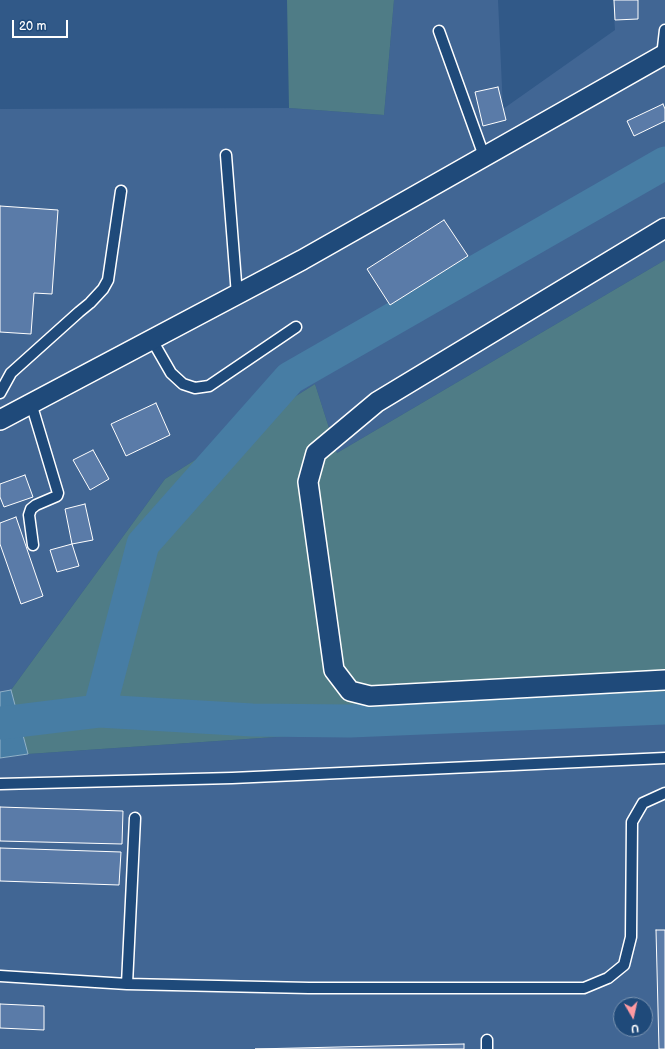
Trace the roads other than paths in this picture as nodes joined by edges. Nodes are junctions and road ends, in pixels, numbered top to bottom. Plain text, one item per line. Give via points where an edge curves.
1 (665, 30) edge
2 (439, 31) dead end
3 (663, 55) edge
4 (226, 155) dead end
5 (484, 156) junction
6 (121, 191) dead end
7 (665, 228) edge
8 (237, 295) junction
9 (296, 327) dead end
10 (152, 340) junction
11 (0, 392) edge
12 (31, 403) junction
13 (0, 420) edge
14 (33, 545) dead end
15 (665, 680) edge
16 (665, 758) edge
17 (0, 784) edge
18 (665, 793) edge
19 (135, 818) dead end
20 (0, 976) edge
21 (127, 984) junction

1 - 3 lane
2 - 5 lane
3 - 5 street
4 - 8 lane
5 - 8 street
6 - 11 lane via 108,280 103,289 11,373
7 - 15 street via 377,402 316,453 308,482 334,670 350,691 370,696
8 - 10 street
9 - 10 lane via 209,386 195,388 183,384 171,373
10 - 12 street
12 - 13 street
12 - 14 lane via 58,493 57,496 31,509 29,515
16 - 17 lane via 240,778
18 - 21 lane via 643,803 632,822 631,937 624,965 608,978 584,988 309,988
19 - 21 lane
20 - 21 lane

